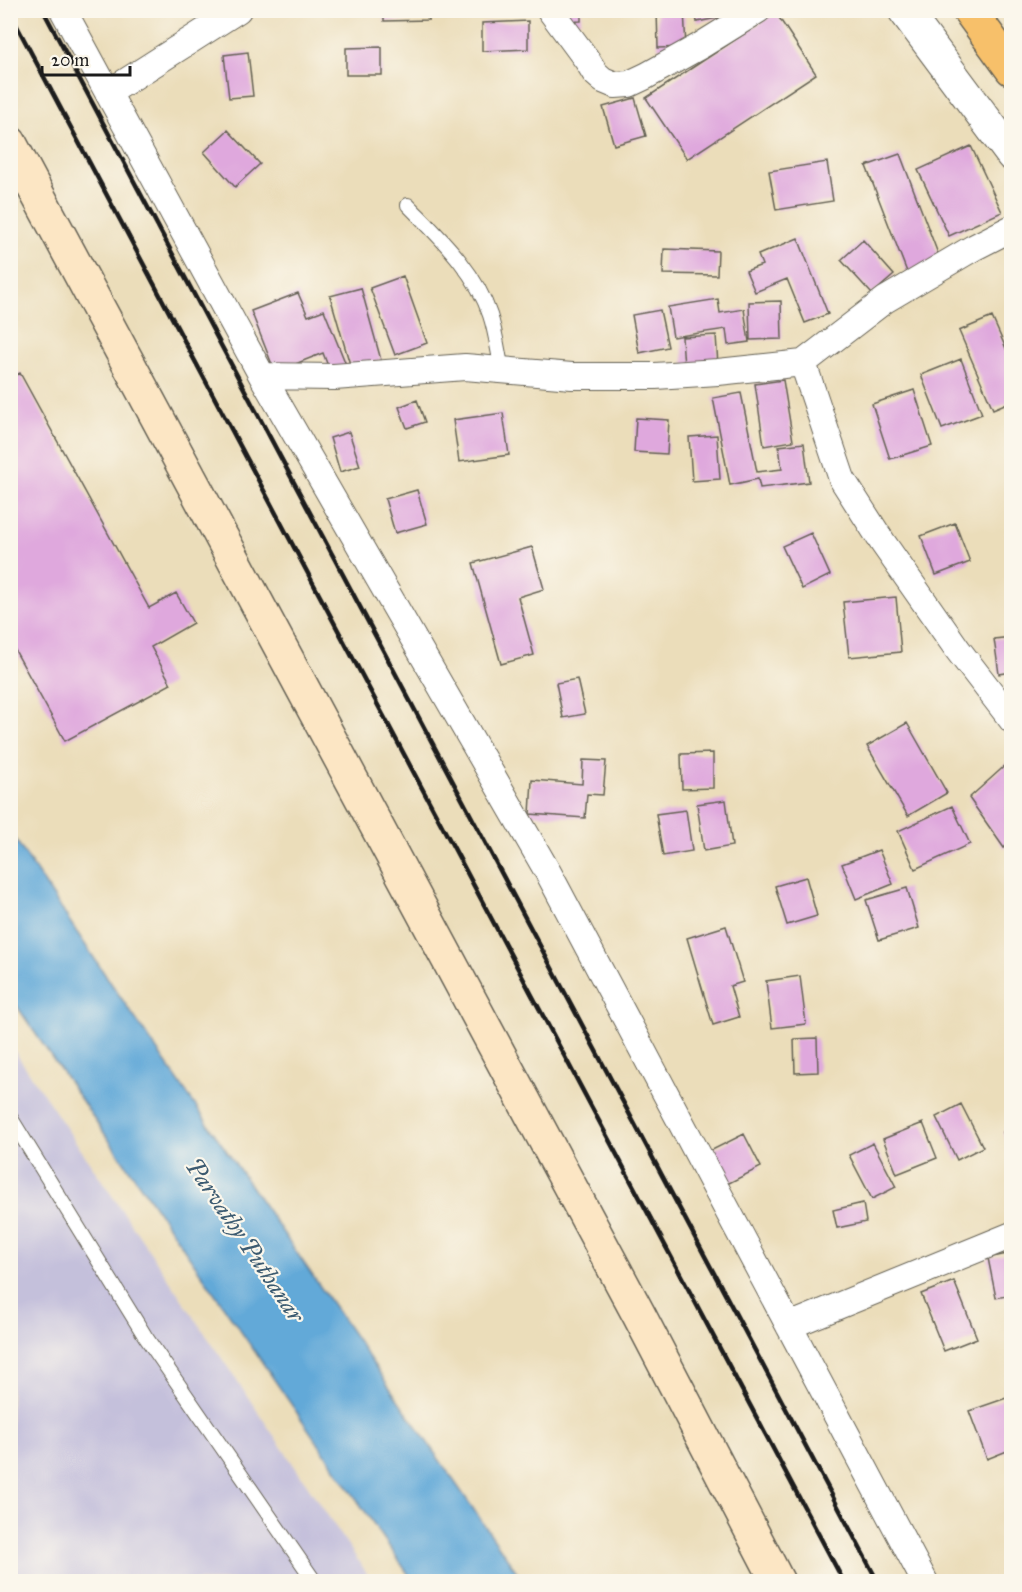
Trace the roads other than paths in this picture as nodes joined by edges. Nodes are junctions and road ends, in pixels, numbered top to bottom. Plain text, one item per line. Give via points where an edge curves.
1 (63, 10) edge
2 (237, 10) edge
3 (550, 10) edge
4 (758, 10) edge
5 (904, 10) edge
6 (969, 10) edge
7 (1011, 69) edge
8 (108, 93) junction
9 (10, 144) edge
10 (1011, 155) edge
11 (408, 205) dead end
12 (1011, 228) edge
13 (803, 363) junction
14 (502, 370) junction
15 (262, 376) junction
16 (1011, 720) edge
17 (10, 1117) edge
18 (1011, 1235) edge
19 (789, 1326) junction
20 (315, 1581) edge
21 (778, 1581) edge
22 (925, 1581) edge

1 - 8 street
2 - 8 street
3 - 4 street via 595,73 615,85 646,76
5 - 10 street
6 - 7 highway
8 - 15 street
9 - 21 main road
11 - 14 lane via 454,253 475,282 490,315
12 - 13 street via 885,300
13 - 14 street via 655,376 572,376
13 - 16 street via 842,479 958,650
14 - 15 street via 465,367 334,377
15 - 19 street via 549,874
17 - 20 lane via 145,1336
18 - 19 street
19 - 22 street

